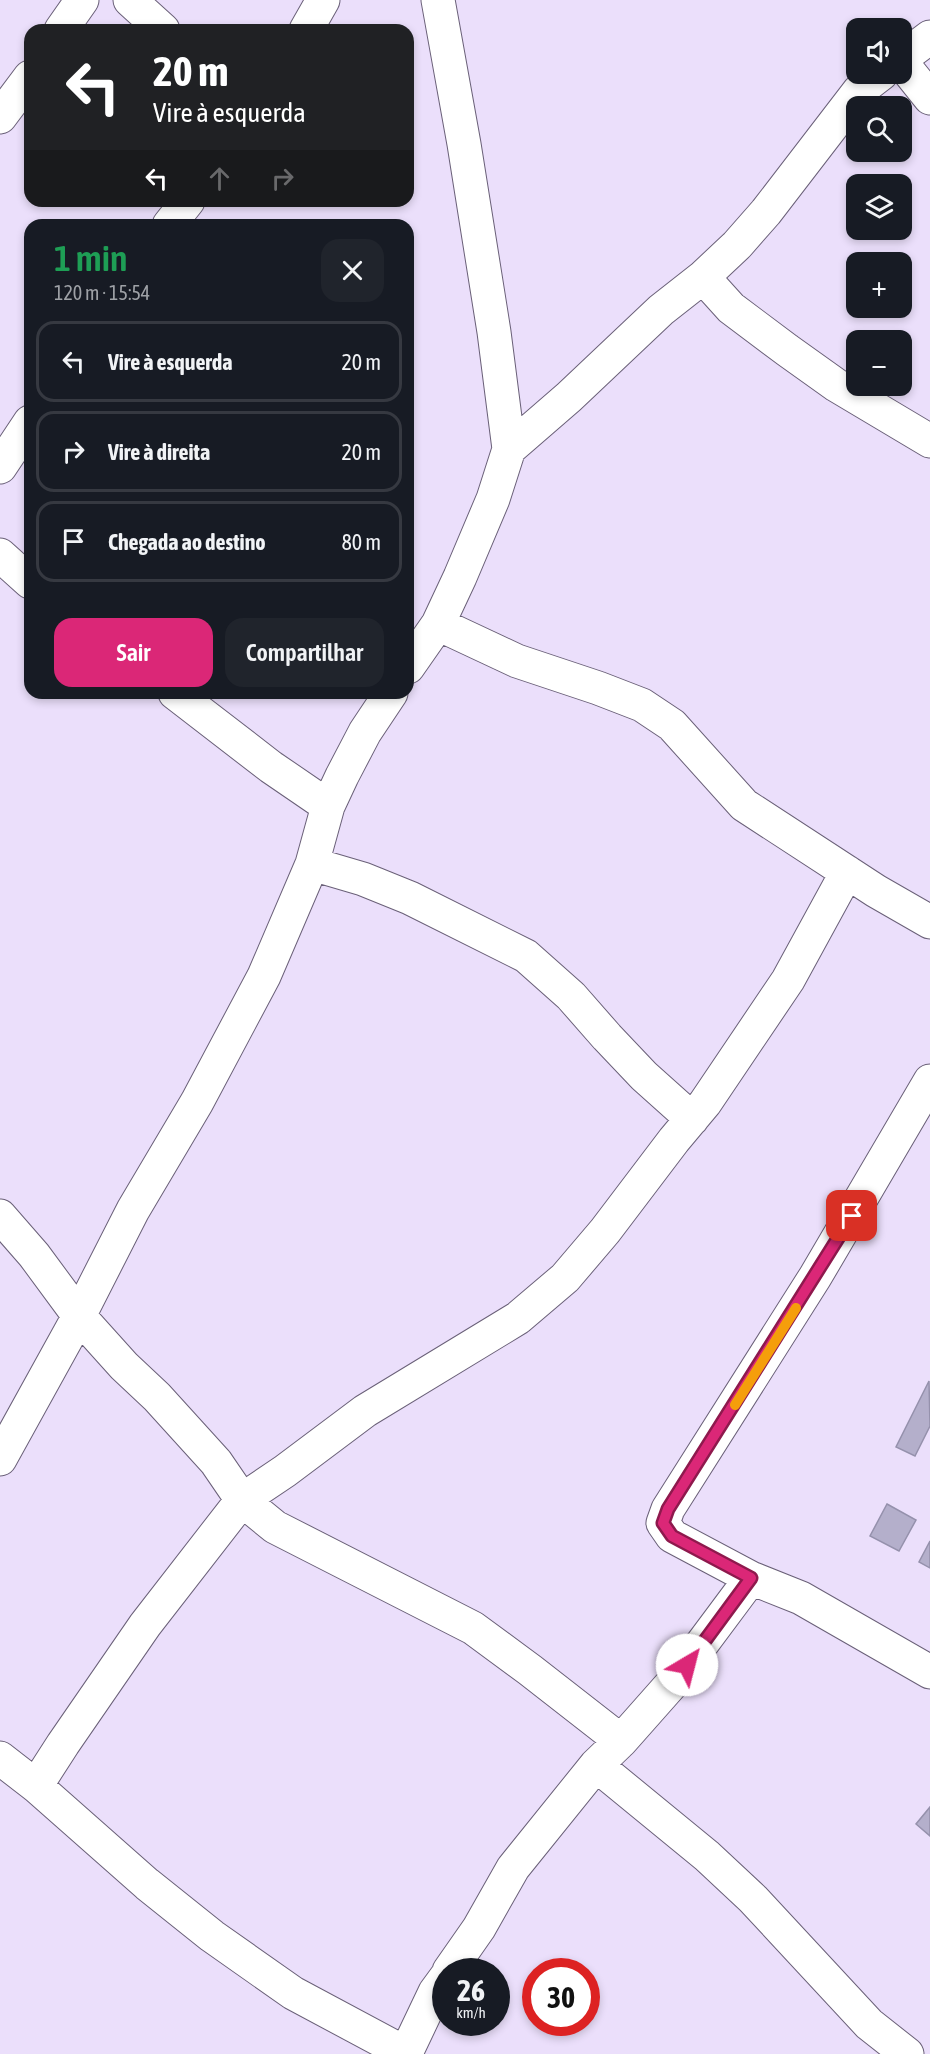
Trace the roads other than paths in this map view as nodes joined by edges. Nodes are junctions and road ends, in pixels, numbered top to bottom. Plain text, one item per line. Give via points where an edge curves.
1 (82, 0) edge
2 (130, 0) edge
3 (323, 0) edge
4 (438, 0) edge
5 (65, 24) edge
6 (156, 24) edge
7 (309, 24) edge
8 (930, 37) edge
9 (912, 50) edge
10 (912, 76) edge
11 (868, 84) edge
12 (24, 86) edge
13 (930, 98) edge
14 (0, 117) edge
15 (183, 207) edge
16 (174, 219) edge
17 (703, 277) junction
18 (24, 431) edge
19 (930, 441) edge
20 (509, 449) junction
21 (0, 467) edge
22 (0, 555) edge
23 (24, 577) edge
24 (438, 624) junction
25 (414, 658) edge
26 (183, 699) edge
27 (387, 699) edge
28 (328, 806) junction
29 (312, 864) junction
30 (847, 872) junction
31 (930, 922) edge
32 (930, 1081) edge
33 (692, 1119) junction
34 (0, 1216) edge
35 (79, 1316) junction
36 (0, 1459) edge
37 (242, 1500) junction
38 (751, 1578) junction
39 (930, 1672) edge
40 (621, 1741) junction
41 (0, 1758) edge
42 (596, 1765) junction
43 (36, 1786) junction
44 (458, 1958) edge
45 (432, 1998) edge
46 (930, 2046) edge
47 (406, 2054) edge
48 (907, 2054) edge
49 (926, 2054) edge

1 - 5 street
2 - 6 street
3 - 7 street
4 - 20 street via 494,332
8 - 9 street
10 - 13 street
11 - 17 street via 797,168 766,212
12 - 14 street
15 - 16 street
17 - 19 street via 731,308 787,350 836,385
17 - 20 street via 661,310 609,362
18 - 21 street
20 - 24 street via 493,500
22 - 23 street
24 - 25 street
24 - 30 street via 517,661 642,705 672,725 744,804
26 - 28 street
27 - 28 street via 365,732
28 - 29 street
29 - 33 street via 410,898 526,956
29 - 35 street via 264,976 197,1102 133,1210
30 - 31 street
30 - 33 street via 788,980
32 - 38 street via 826,1259 668,1509 663,1523 672,1536
33 - 37 street via 605,1231 557,1285 518,1318 365,1411
34 - 35 street
35 - 36 street
35 - 37 street via 216,1462
37 - 40 street via 275,1527 472,1628
37 - 43 street via 127,1650
38 - 39 street via 801,1598
38 - 40 street via 675,1680
40 - 42 street
41 - 43 street
42 - 44 street via 513,1868
42 - 48 street via 707,1856 753,1899 869,2024
43 - 47 street via 212,1936 292,1993
45 - 47 street
46 - 49 street

